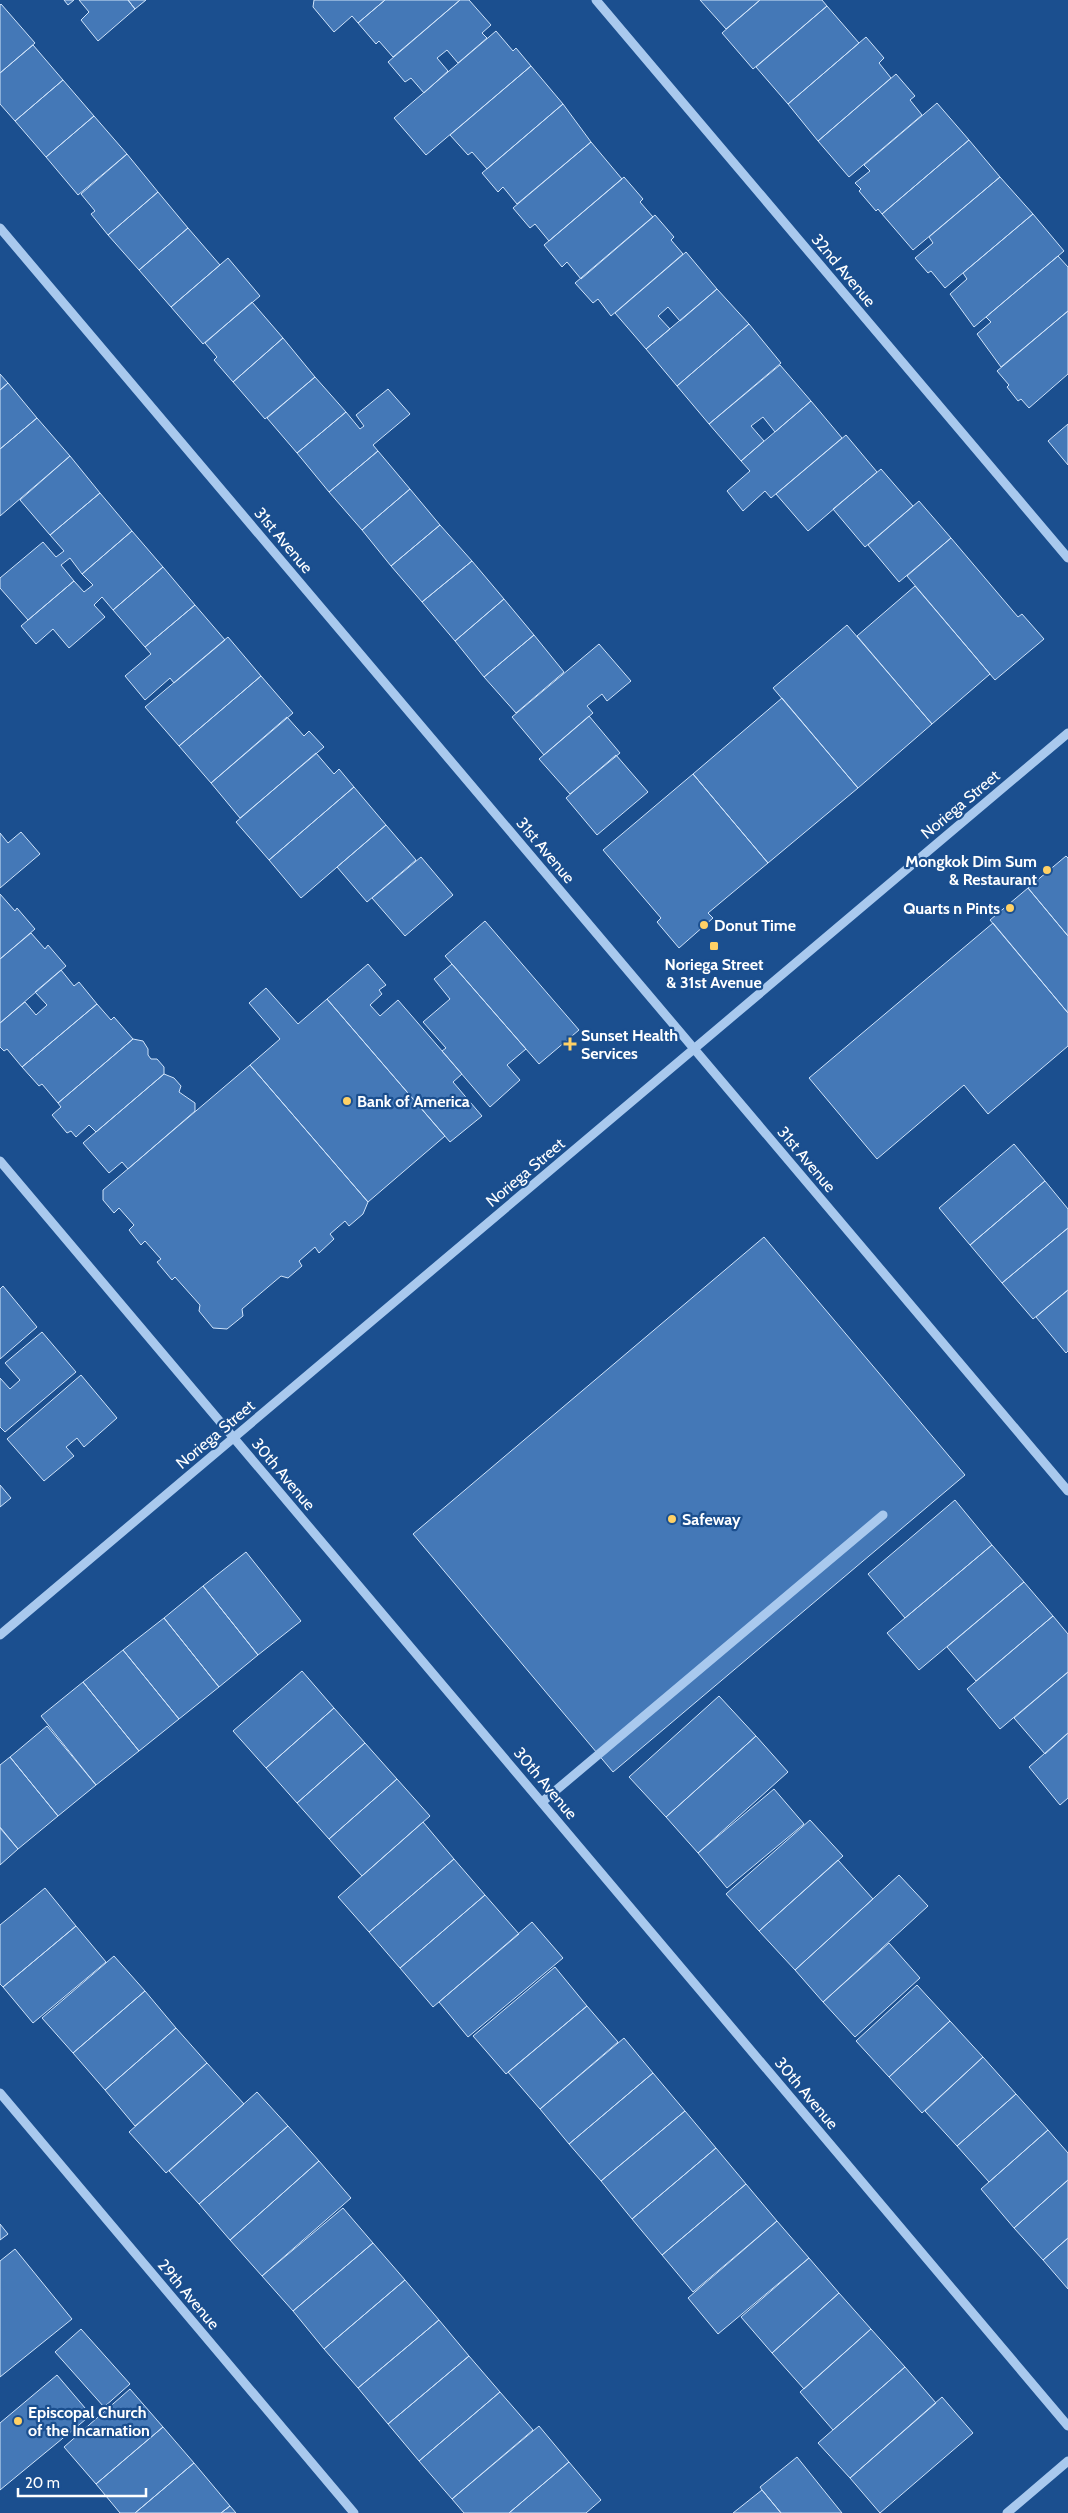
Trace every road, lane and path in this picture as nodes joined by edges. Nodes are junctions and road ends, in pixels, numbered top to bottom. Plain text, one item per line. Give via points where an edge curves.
1 (596, 0) edge
2 (0, 228) edge
3 (1068, 558) edge
4 (1068, 733) edge
5 (694, 1049) junction
6 (0, 1161) edge
7 (234, 1438) junction
8 (1068, 1491) edge
9 (883, 1515) dead end
10 (0, 1634) edge
11 (542, 1802) junction
12 (0, 2094) edge
13 (1068, 2426) edge
14 (1068, 2461) edge
15 (354, 2513) edge
16 (1007, 2513) edge

1 - 3 street, 32nd Avenue
2 - 5 street, 31st Avenue
4 - 5 street, Noriega Street
5 - 7 street, Noriega Street
5 - 8 street, 31st Avenue
6 - 7 street, 30th Avenue
7 - 10 street, Noriega Street
7 - 11 street, 30th Avenue
9 - 11 street
11 - 13 street, 30th Avenue
12 - 15 street, 29th Avenue
14 - 16 street

